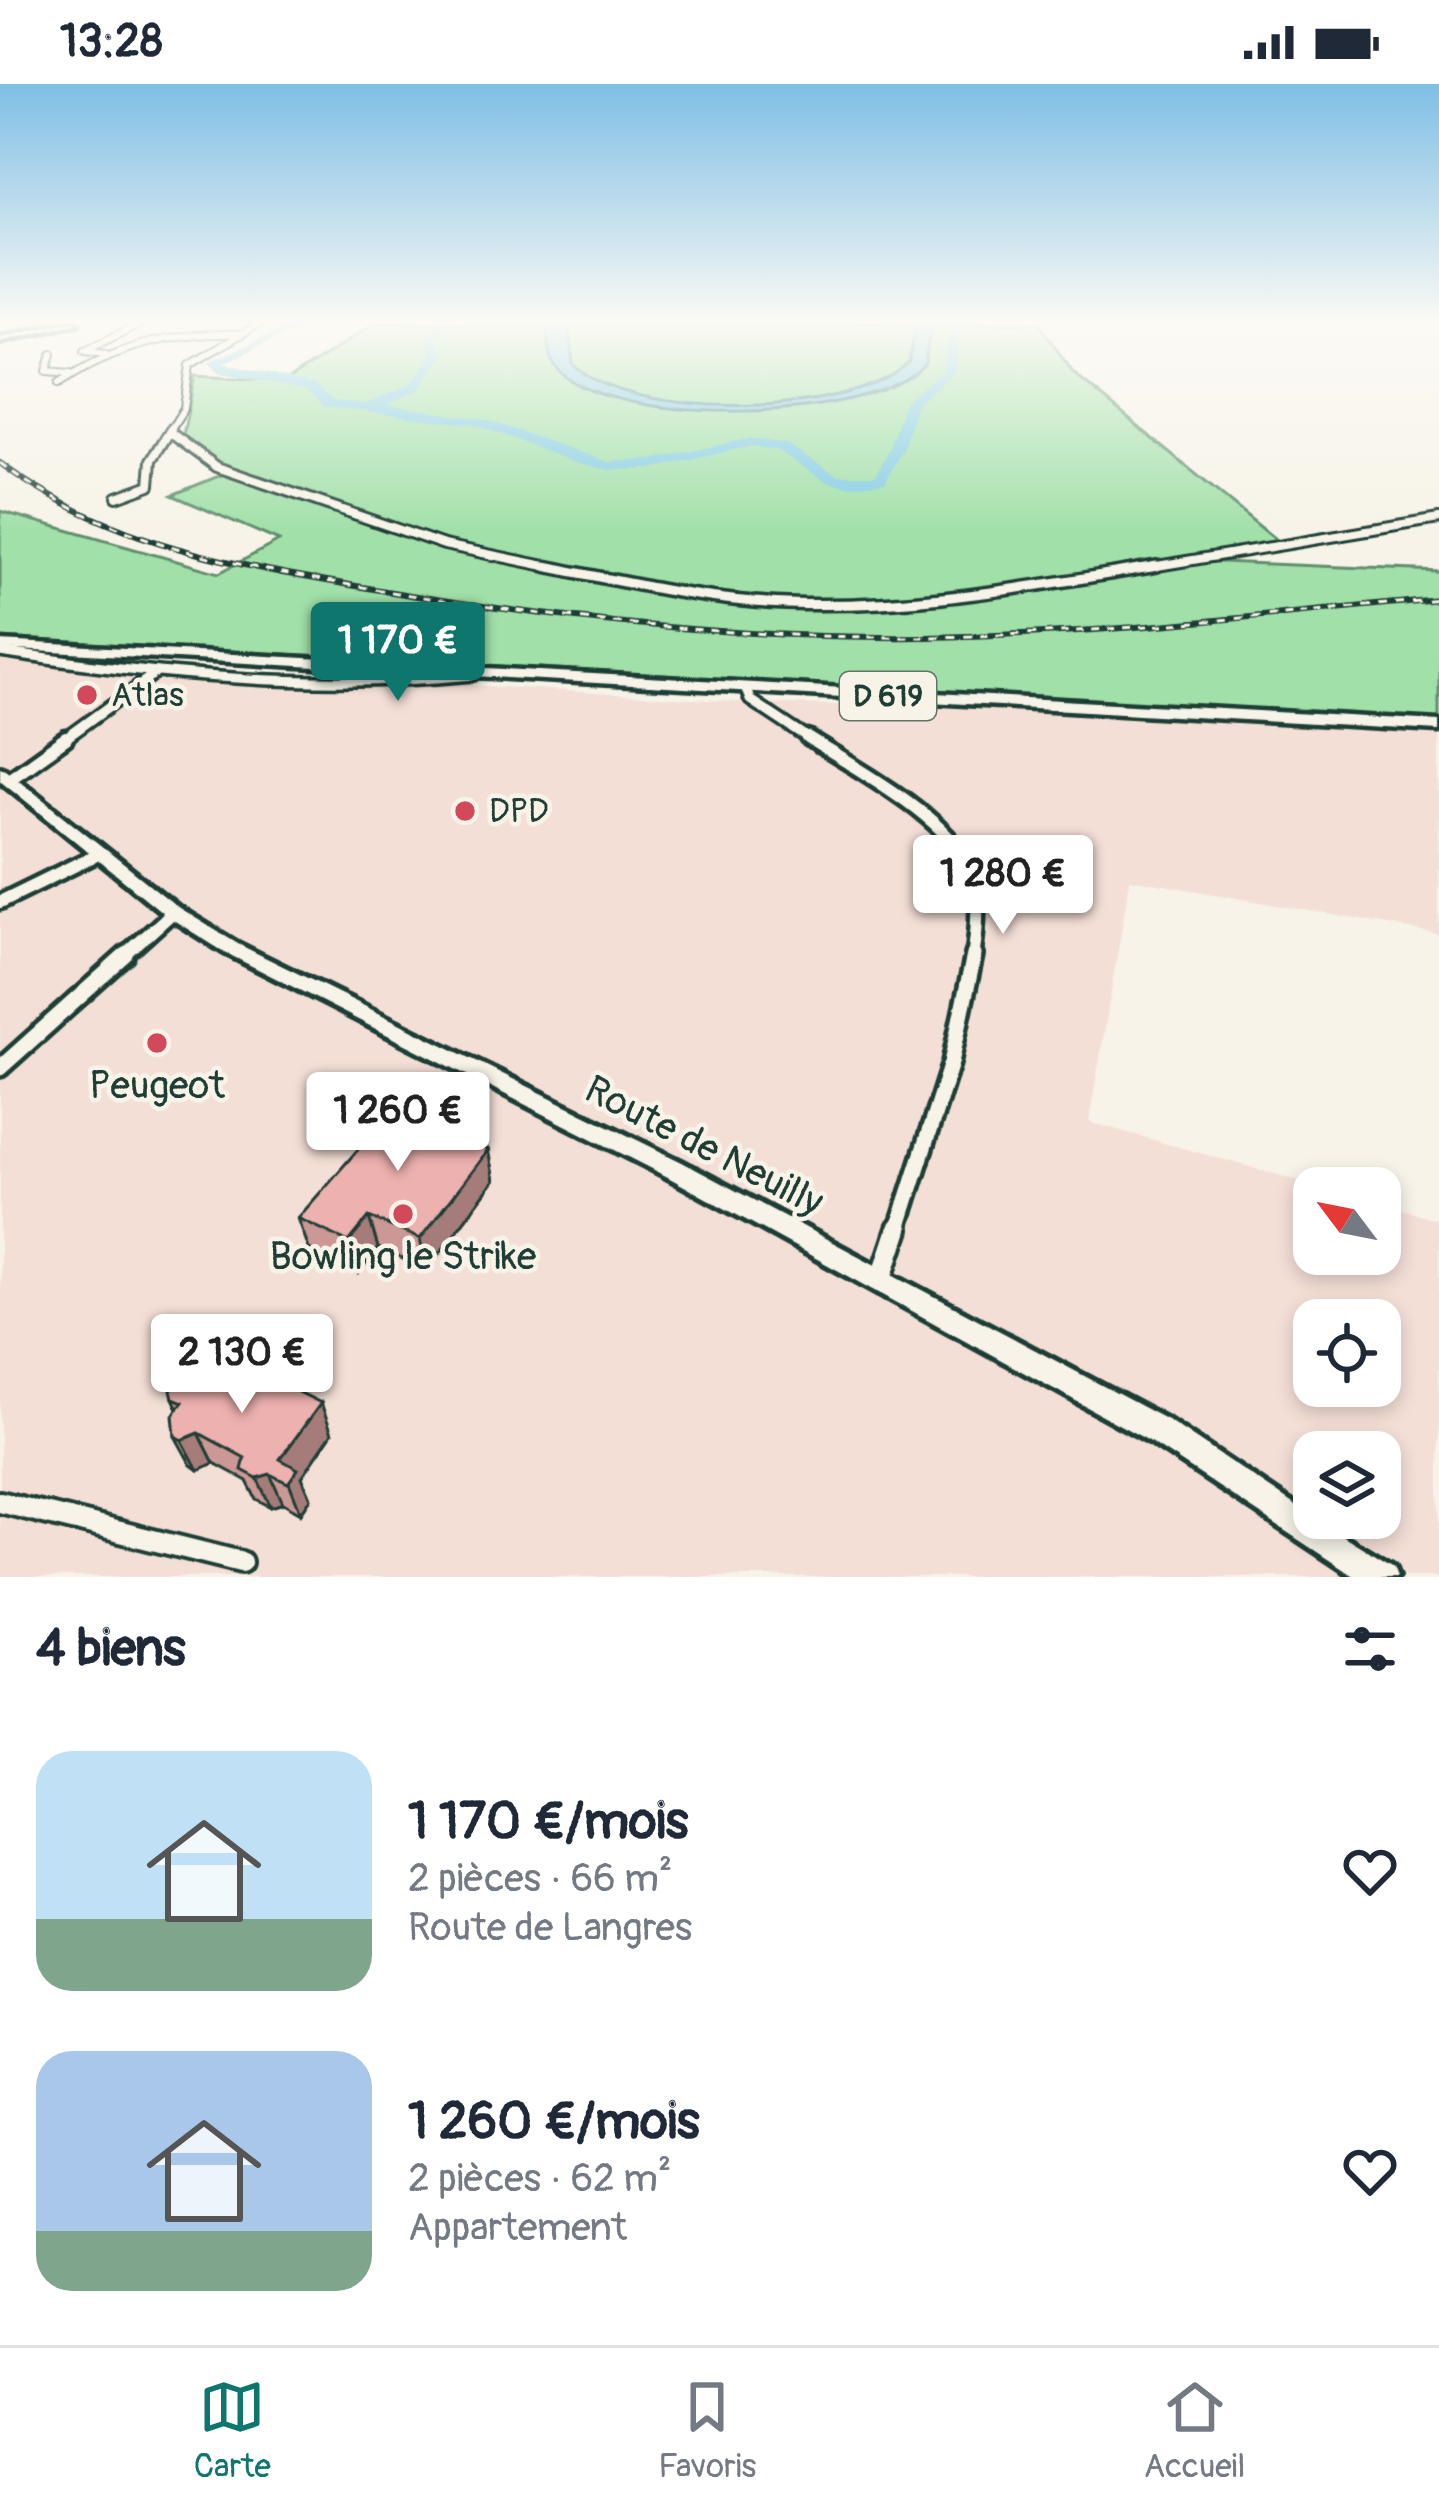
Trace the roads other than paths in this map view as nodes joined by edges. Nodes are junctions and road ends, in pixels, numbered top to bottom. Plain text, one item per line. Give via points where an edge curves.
1 (186, 393) edge
2 (172, 434) junction
3 (117, 496) dead end
4 (1439, 519) edge
5 (0, 649) edge
6 (158, 672) junction
7 (474, 675) junction
8 (746, 689) junction
9 (1439, 726) edge
10 (5, 775) edge
11 (98, 854) junction
12 (0, 902) edge
13 (173, 912) junction
14 (0, 1069) edge
15 (881, 1280) junction
16 (0, 1502) edge
17 (241, 1562) dead end
18 (1382, 1577) edge

1 - 2 street
2 - 3 street via 152,460 150,485
2 - 4 street via 218,467 444,545 675,592 781,604 966,597
5 - 6 street
5 - 7 main road, D 619
6 - 7 street via 319,681
6 - 10 street
7 - 8 main road, D 619
8 - 9 main road, D 619
8 - 15 street via 750,700 922,817 968,861 973,880 977,957
10 - 11 main road, Route de Neuilly
11 - 12 street
11 - 13 main road, Route de Neuilly
13 - 14 street
13 - 15 main road, Route de Neuilly
15 - 18 main road, Route de Neuilly via 1160,1431
16 - 17 street

